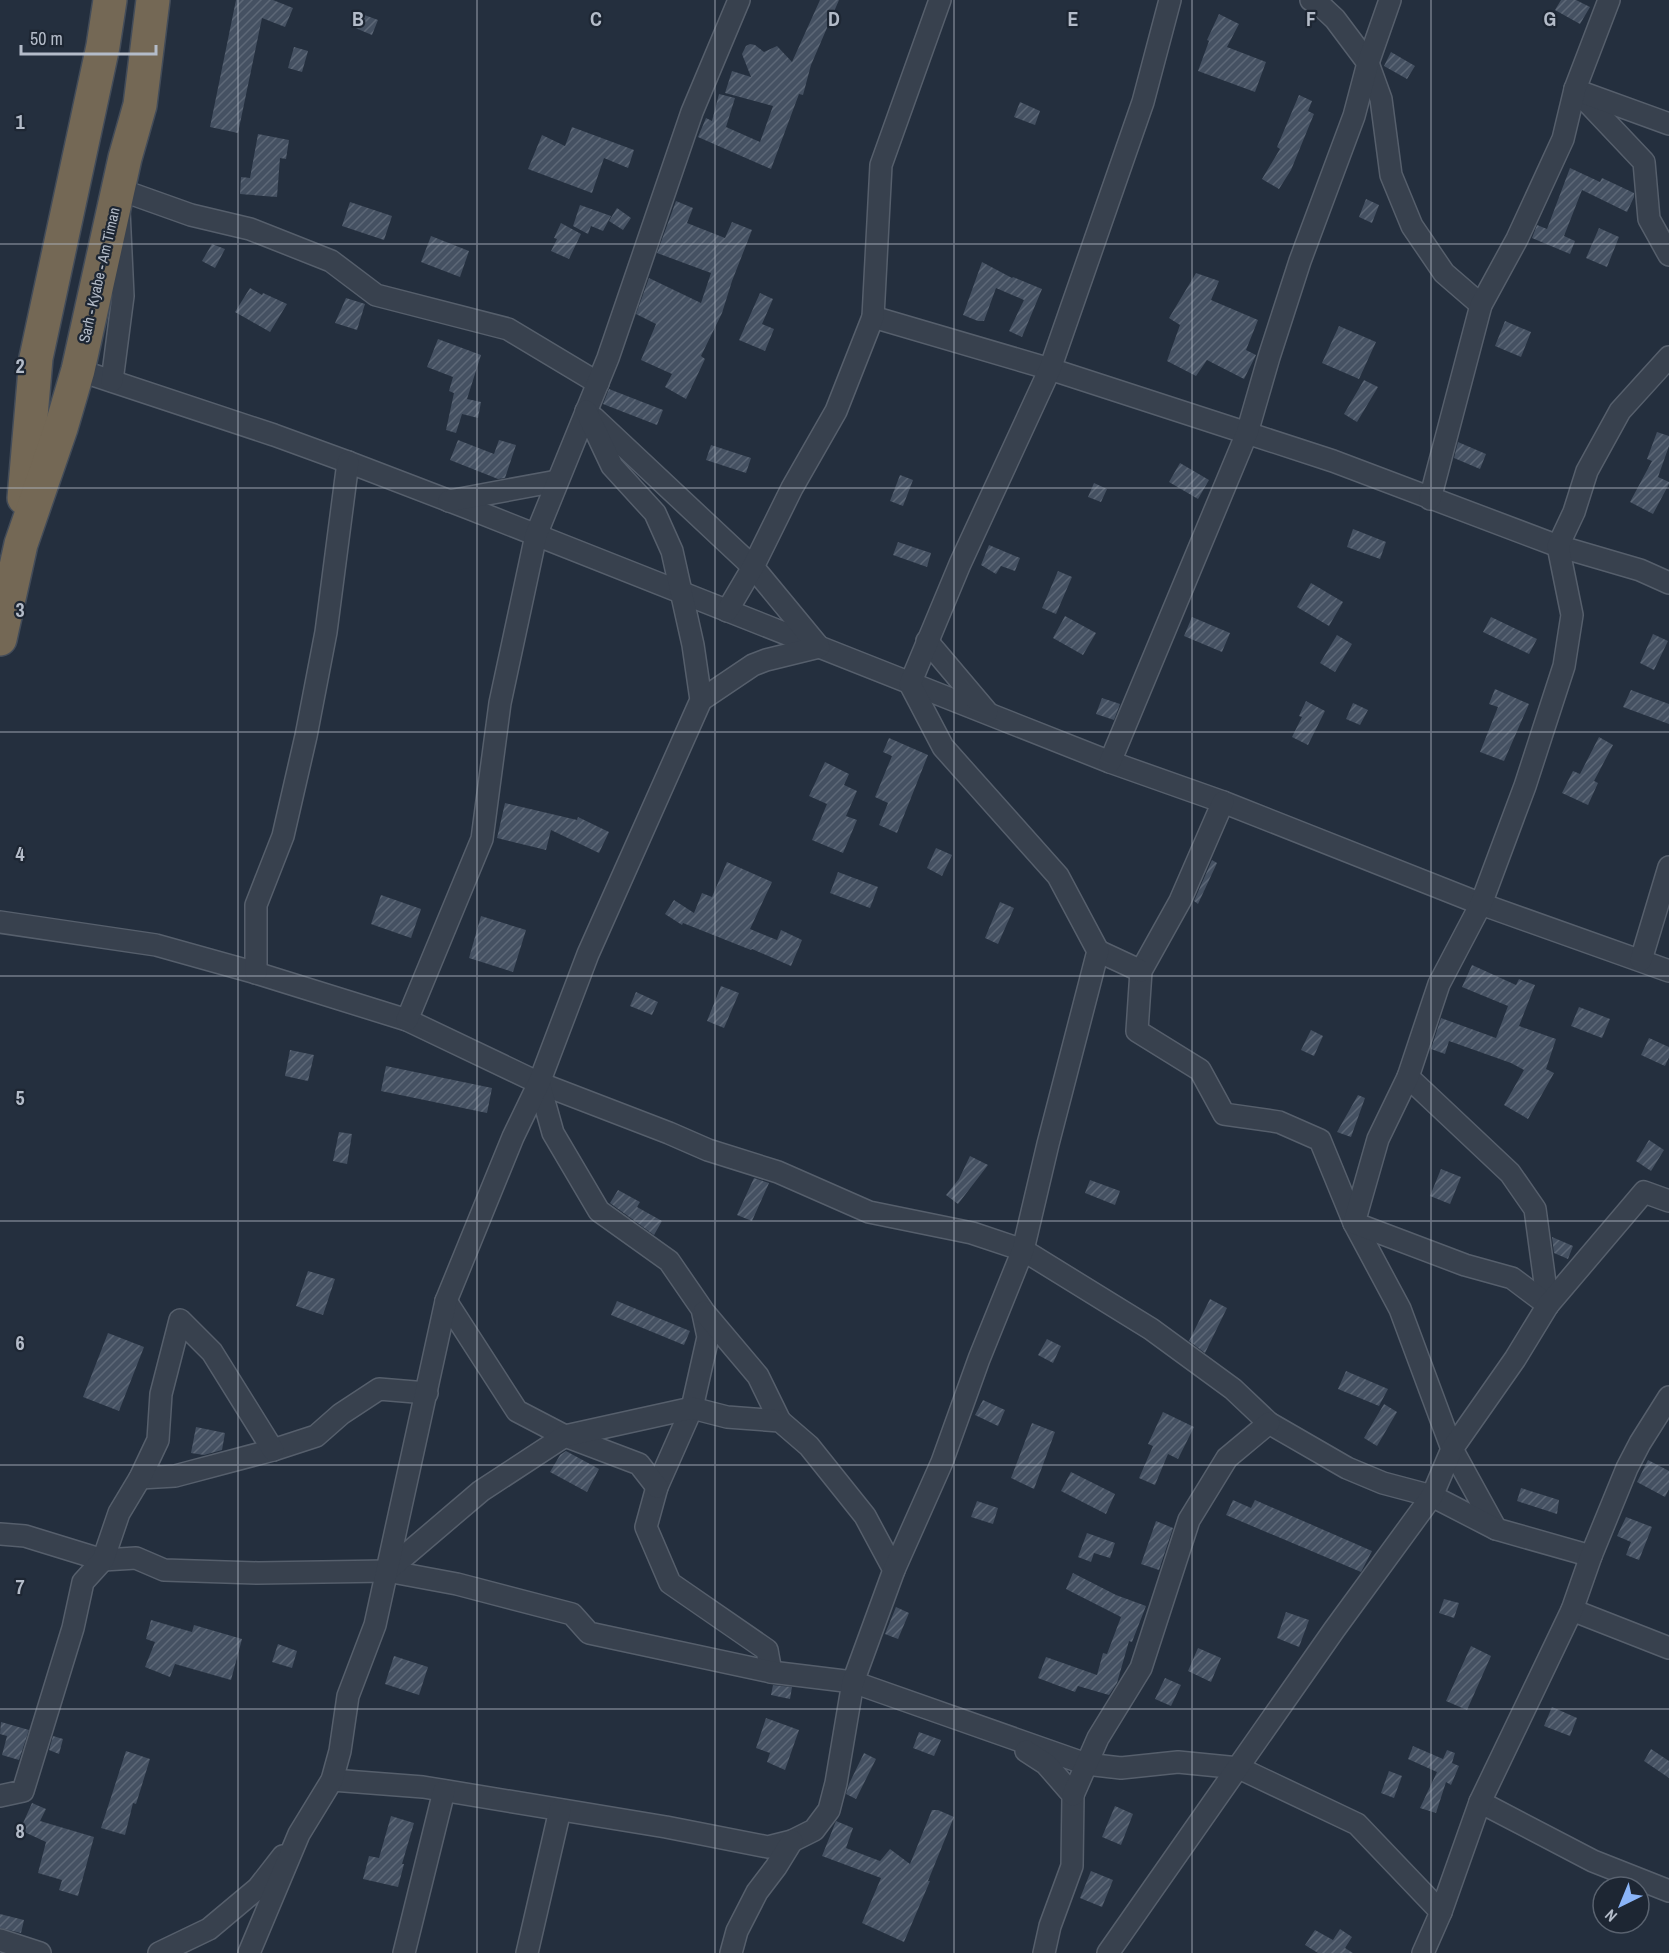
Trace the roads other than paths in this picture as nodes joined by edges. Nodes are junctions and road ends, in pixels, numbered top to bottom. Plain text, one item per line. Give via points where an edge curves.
1 (110, 0) edge
2 (153, 0) edge
3 (739, 0) edge
4 (940, 0) edge
5 (1170, 0) edge
6 (1311, 0) edge
7 (1390, 0) edge
8 (1604, 2) edge
9 (1368, 63) junction
10 (1575, 89) junction
11 (1669, 124) edge
12 (118, 189) junction
13 (1669, 255) edge
14 (1480, 305) junction
15 (873, 316) junction
16 (1669, 357) edge
17 (1050, 369) junction
18 (78, 370) junction
19 (112, 381) junction
20 (598, 383) junction
21 (586, 411) junction
22 (1247, 433) junction
23 (348, 462) junction
24 (557, 481) junction
25 (1430, 499) junction
26 (449, 501) junction
27 (536, 535) junction
28 (21, 544) junction
29 (1557, 546) junction
30 (753, 567) junction
31 (1669, 583) edge
32 (682, 593) junction
33 (728, 611) junction
34 (0, 639) edge
35 (927, 641) junction
36 (819, 647) junction
37 (910, 684) junction
38 (701, 700) junction
39 (989, 715) junction
40 (1110, 762) junction
41 (1223, 802) junction
42 (1669, 867) edge
43 (1481, 904) junction
44 (0, 922) edge
45 (1098, 951) junction
46 (1641, 960) junction
47 (1141, 971) junction
48 (1669, 971) edge
49 (256, 973) junction
50 (407, 1020) junction
51 (1408, 1077) junction
52 (539, 1083) junction
53 (1669, 1201) edge
54 (1354, 1223) junction
55 (1023, 1250) junction
56 (446, 1301) junction
57 (1548, 1305) junction
58 (702, 1309) junction
59 (427, 1393) junction
60 (692, 1408) junction
61 (1666, 1410) edge
62 (780, 1421) junction
63 (1269, 1423) junction
64 (565, 1436) junction
65 (1452, 1449) junction
66 (273, 1450) junction
67 (140, 1478) junction
68 (657, 1487) junction
69 (1432, 1496) junction
70 (1496, 1529) junction
71 (0, 1534) edge
72 (1591, 1556) junction
73 (103, 1560) junction
74 (387, 1570) junction
75 (894, 1570) junction
76 (1572, 1610) junction
77 (1669, 1648) edge
78 (771, 1672) junction
79 (854, 1682) junction
80 (1006, 1737) junction
81 (1086, 1764) junction
82 (1239, 1767) junction
83 (332, 1780) junction
84 (444, 1791) junction
85 (1073, 1795) junction
86 (0, 1796) edge
87 (1480, 1802) junction
88 (560, 1810) junction
89 (299, 1834) junction
90 (792, 1841) junction
91 (1669, 1891) edge
92 (1441, 1912) junction
93 (0, 1940) edge
94 (40, 1953) edge
95 (159, 1953) edge
96 (249, 1953) edge
97 (404, 1953) edge
98 (527, 1953) edge
99 (731, 1953) edge
100 (1044, 1953) edge
101 (1108, 1953) edge
102 (1423, 1953) edge

1 - 28 highway, Sarh - Kyabe - Am Timan via 36,358
2 - 12 highway, Sarh - Kyabe - Am Timan via 140,105
3 - 20 street via 692,112
4 - 15 street via 881,165
5 - 17 street via 1143,102
6 - 9 street via 1335,19
7 - 9 street
8 - 10 street
9 - 14 street via 1381,99 1391,175 1412,226 1444,273
9 - 22 street via 1354,116 1300,261
10 - 11 street
10 - 13 street via 1644,162 1649,219
10 - 14 street via 1563,139 1517,239
12 - 18 highway, Sarh - Kyabe - Am Timan
12 - 19 street via 123,296
12 - 20 street via 191,215 250,229 331,261 376,295 508,329
14 - 25 street
15 - 17 street
15 - 30 street via 836,411
16 - 29 street via 1620,411 1587,471 1574,512
17 - 22 street
17 - 35 street
18 - 19 street
18 - 28 highway, Sarh - Kyabe - Am Timan
19 - 23 street
20 - 21 street
21 - 24 street
21 - 30 street
21 - 32 street via 612,466 655,513 672,551
22 - 25 street
22 - 40 street
23 - 26 street
23 - 49 street via 326,632 306,736 283,836 256,905
24 - 26 street
24 - 27 street
25 - 29 street
26 - 27 street
27 - 32 street
27 - 50 street via 500,703 482,840
28 - 34 highway, Sarh - Kyabe - Am Timan
29 - 31 street via 1640,570
29 - 43 street via 1572,615 1564,666
30 - 33 street
30 - 36 street
32 - 33 street
32 - 38 street
33 - 36 street
35 - 37 street
35 - 39 street
36 - 37 street
36 - 38 street via 753,665
37 - 39 street
37 - 45 street via 943,747 1058,876
38 - 52 street via 588,954
39 - 40 street
40 - 41 street
41 - 43 street
41 - 47 street via 1180,901
42 - 46 street
43 - 46 street
43 - 51 street via 1439,984
44 - 49 street via 156,945
45 - 47 street
45 - 55 street
46 - 48 street
47 - 54 street via 1137,1031 1200,1070 1224,1114 1279,1122 1320,1140
49 - 50 street
50 - 52 street
51 - 54 street via 1378,1139
51 - 57 street via 1510,1173 1535,1209
52 - 55 street via 708,1150 778,1172 869,1212 972,1233
52 - 56 street
52 - 58 street via 553,1133 599,1211 669,1261
53 - 57 street via 1644,1192
54 - 57 street via 1465,1265 1512,1278
54 - 65 street via 1400,1309
55 - 63 street via 1193,1358
55 - 75 street via 942,1462
56 - 59 street
56 - 64 street via 517,1411
57 - 65 street
58 - 60 street via 708,1337
58 - 62 street via 758,1376
59 - 66 street via 379,1389 316,1436
59 - 74 street
60 - 62 street via 727,1417
60 - 64 street
60 - 68 street
61 - 72 street via 1640,1443 1627,1468
62 - 75 street via 809,1446 865,1516
63 - 69 street via 1347,1468
63 - 81 street via 1227,1458 1189,1520 1142,1668
64 - 68 street via 639,1464
64 - 74 street via 481,1491
65 - 69 street
65 - 70 street
66 - 67 street via 174,1476
66 - 67 street via 212,1352 180,1320 161,1394 158,1440
67 - 73 street via 119,1514
68 - 78 street via 646,1527 670,1584 767,1650
69 - 70 street
69 - 82 street
70 - 72 street
71 - 73 street via 25,1536
72 - 76 street
73 - 74 street via 136,1558 176,1571
73 - 86 street via 83,1582 73,1628 22,1791
74 - 78 street via 572,1614 588,1633
74 - 83 street via 375,1625 348,1696
75 - 79 street
76 - 77 street
76 - 87 street
78 - 79 street
79 - 80 street
79 - 90 street via 829,1810 814,1830
80 - 81 street
80 - 85 street via 1046,1764
81 - 82 street via 1121,1768 1178,1762
81 - 85 street
82 - 92 street via 1357,1824
82 - 101 street
83 - 84 street
83 - 89 street
84 - 88 street
84 - 97 street
85 - 100 street via 1072,1866
87 - 91 street via 1593,1861
87 - 92 street
88 - 90 street via 768,1847
88 - 98 street
89 - 95 street via 250,1895 210,1929
89 - 96 street
90 - 99 street via 757,1892 737,1931
92 - 102 street
93 - 94 street

